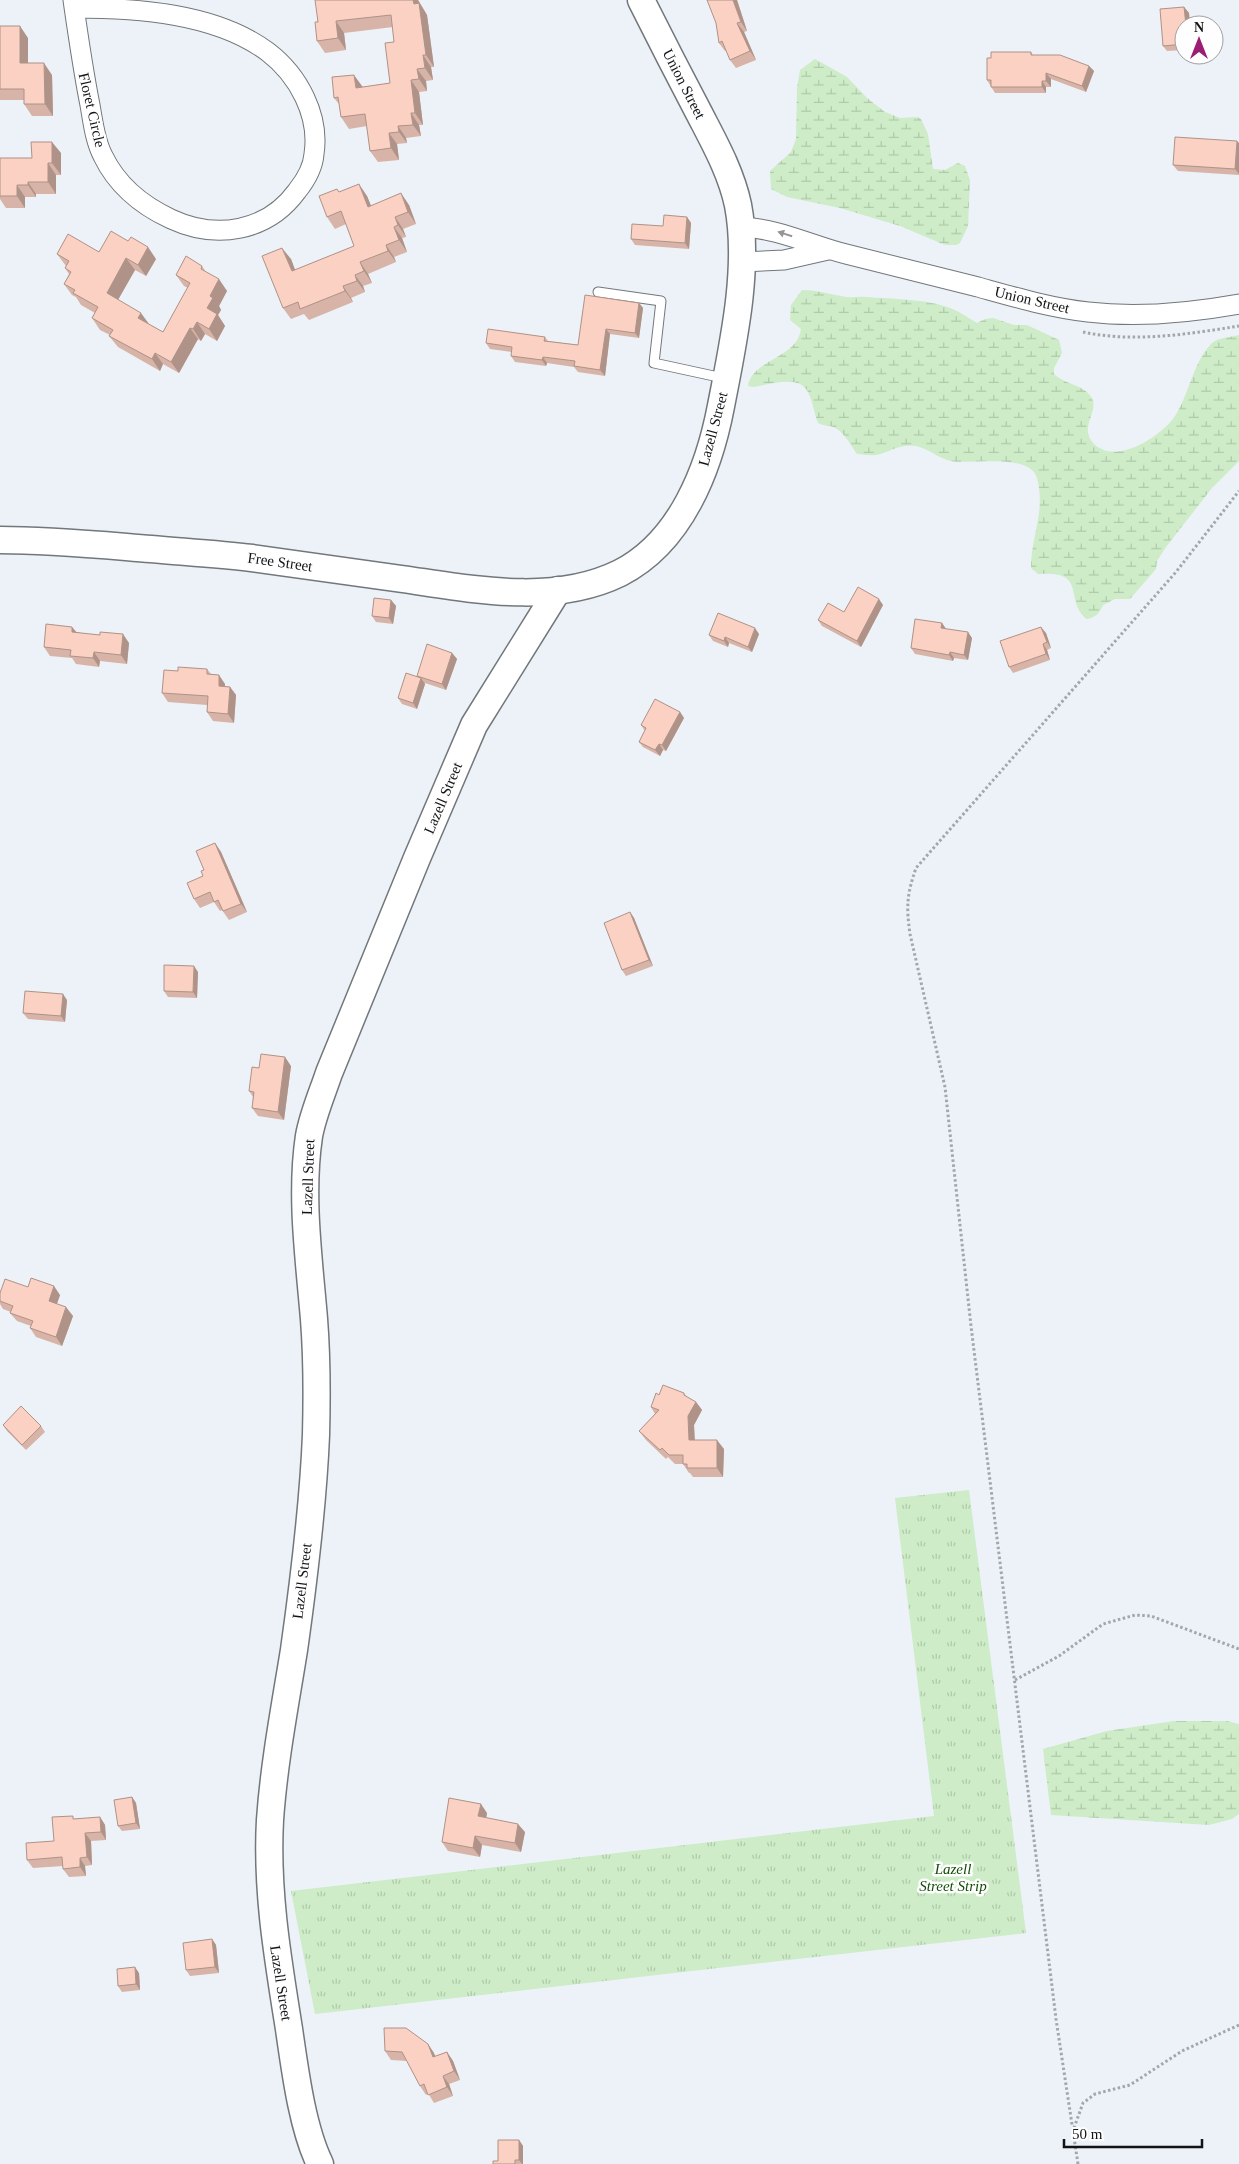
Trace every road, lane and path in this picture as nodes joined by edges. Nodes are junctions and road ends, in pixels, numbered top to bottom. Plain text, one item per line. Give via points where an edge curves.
1 (641, 0) edge
2 (74, 4) edge
3 (740, 227) junction
4 (828, 250) junction
5 (741, 262) junction
6 (598, 292) dead end
7 (1239, 304) edge
8 (726, 379) junction
9 (1239, 491) edge
10 (0, 540) edge
11 (558, 590) junction
12 (1239, 1649) edge
13 (1015, 1680) junction
14 (1239, 2025) edge
15 (1074, 2129) junction
16 (320, 2164) edge
17 (1078, 2164) edge

1 - 3 street, Union Street via 720,154 733,185
2 - 2 street, Floret Circle via 79,50 103,156 115,176 135,197 166,217 210,231 235,230 259,224 277,213 293,197 306,179 314,155 314,128 306,100 287,69 267,51 213,25 150,12
4 -> 3 street, Union Street via 787,234
3 - 5 street, Union Street
4 - 5 street, Union Street via 784,260
4 - 7 street, Union Street via 1042,304 1088,312 1172,314
5 - 8 street, Lazell Street
6 - 8 lane via 661,301 654,363
8 - 11 street, Lazell Street via 714,437 700,478 684,511 661,542 618,574
9 - 13 path via 1176,572 916,868 908,891 910,934 945,1087
10 - 11 street, Free Street via 248,558 491,591
11 - 16 street, Lazell Street via 474,725 330,1073 310,1134 306,1207 316,1378 313,1480 269,1850 274,1939 302,2104
12 - 13 path via 1151,1616 1136,1615 1103,1624 1060,1656
13 - 15 path via 1056,2019
14 - 15 path via 1182,2051 1130,2085 1095,2094 1083,2103
15 - 17 path

